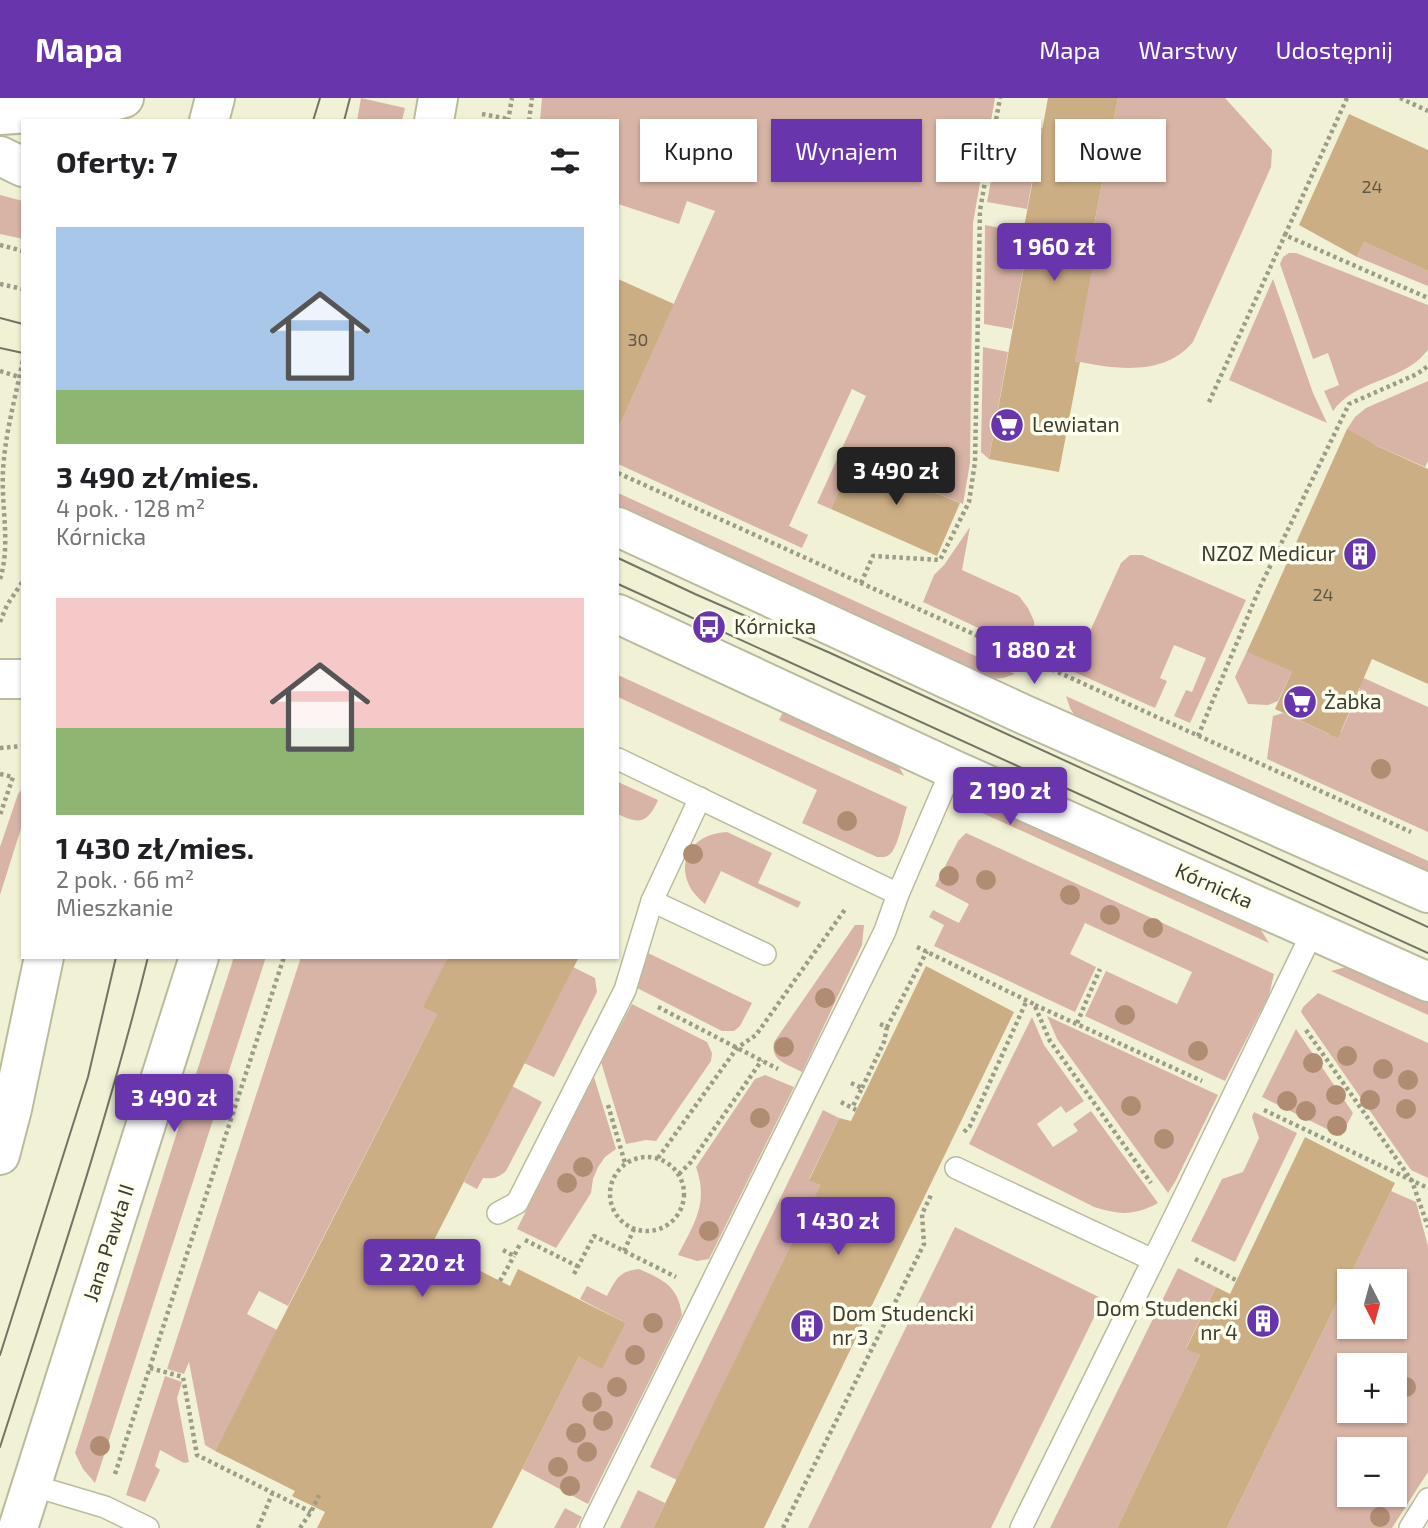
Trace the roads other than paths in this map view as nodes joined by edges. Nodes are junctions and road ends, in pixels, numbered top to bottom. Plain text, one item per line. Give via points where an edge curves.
1 (124, 98) edge
2 (215, 98) edge
3 (438, 98) edge
4 (0, 115) edge
5 (210, 119) edge
6 (434, 119) edge
7 (0, 156) edge
8 (21, 166) edge
9 (619, 527) edge
10 (619, 614) edge
11 (0, 679) edge
12 (21, 679) edge
13 (619, 759) edge
14 (952, 769) junction
15 (700, 798) junction
16 (1428, 893) edge
17 (898, 894) junction
18 (652, 901) junction
19 (1313, 931) junction
20 (765, 954) dead end
21 (44, 959) edge
22 (198, 959) edge
23 (1428, 982) edge
24 (0, 1155) edge
25 (956, 1168) dead end
26 (498, 1213) dead end
27 (1153, 1260) junction
28 (32, 1485) junction
29 (1428, 1499) edge
30 (18, 1528) edge
31 (148, 1528) edge
32 (591, 1528) edge
33 (1021, 1528) edge
34 (1410, 1528) edge

1 - 4 street via 48,113
2 - 5 street
3 - 6 street
7 - 8 street
9 - 16 street via 1012,709
10 - 14 street, Kórnicka
11 - 12 street
13 - 15 lane
14 - 17 lane
14 - 19 street, Kórnicka
15 - 17 lane
15 - 18 lane
17 - 32 lane via 885,931
18 - 20 lane
18 - 26 lane via 625,990 517,1203
19 - 23 street, Kórnicka
19 - 27 lane
21 - 24 street
22 - 28 street, Jana Pawła II
25 - 27 lane
27 - 33 lane
28 - 30 street, Jana Pawła II
28 - 31 lane via 105,1507
29 - 34 lane

